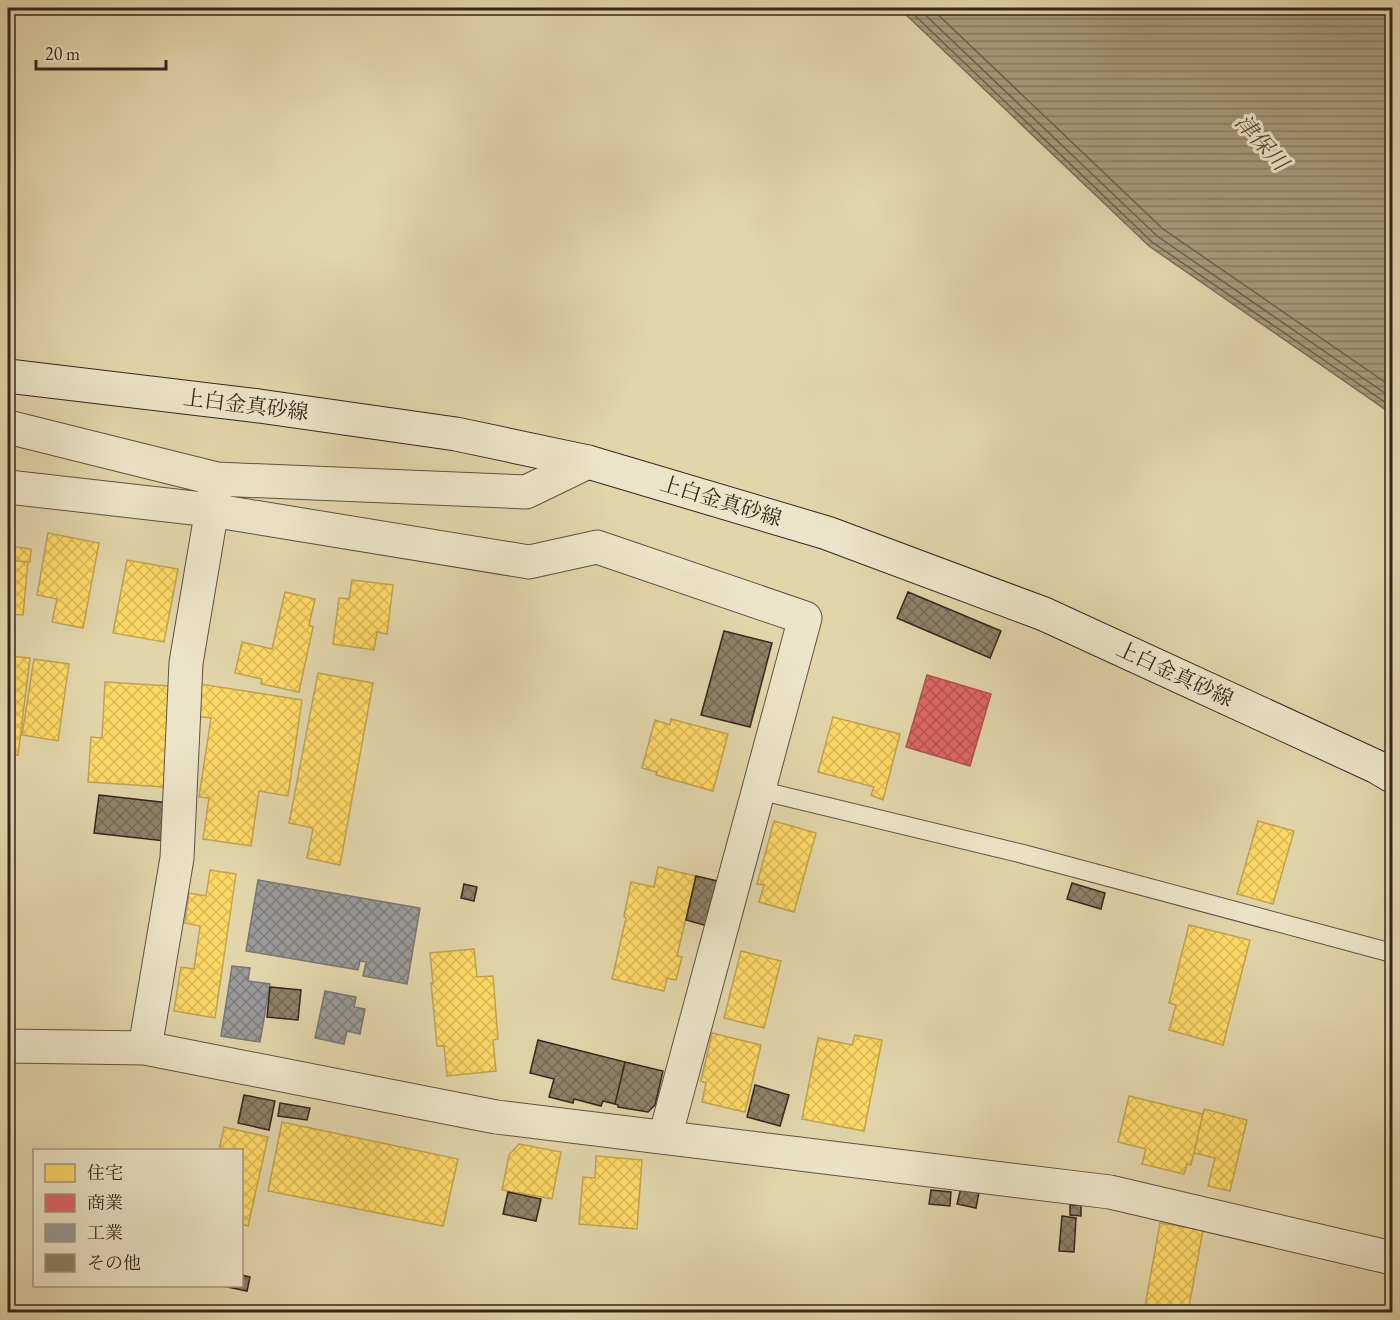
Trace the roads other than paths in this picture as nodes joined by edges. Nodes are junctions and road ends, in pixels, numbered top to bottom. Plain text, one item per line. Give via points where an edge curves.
1 (8, 376) edge
2 (8, 428) edge
3 (588, 462) junction
4 (8, 487) edge
5 (214, 495) junction
6 (1392, 776) edge
7 (758, 790) junction
8 (1392, 953) edge
9 (8, 1047) edge
10 (145, 1048) junction
11 (665, 1137) junction
12 (1392, 1258) edge

1 - 3 street, 上白金真砂線 via 456,434
2 - 5 street
3 - 5 street via 526,492
3 - 6 street, 上白金真砂線 via 827,533 1044,614
4 - 5 street
5 - 7 street via 528,562 597,547 805,618
5 - 10 street via 186,663 177,858
7 - 8 lane via 1023,854
7 - 11 street
9 - 10 street
10 - 11 street via 496,1117
11 - 12 street via 1110,1192

